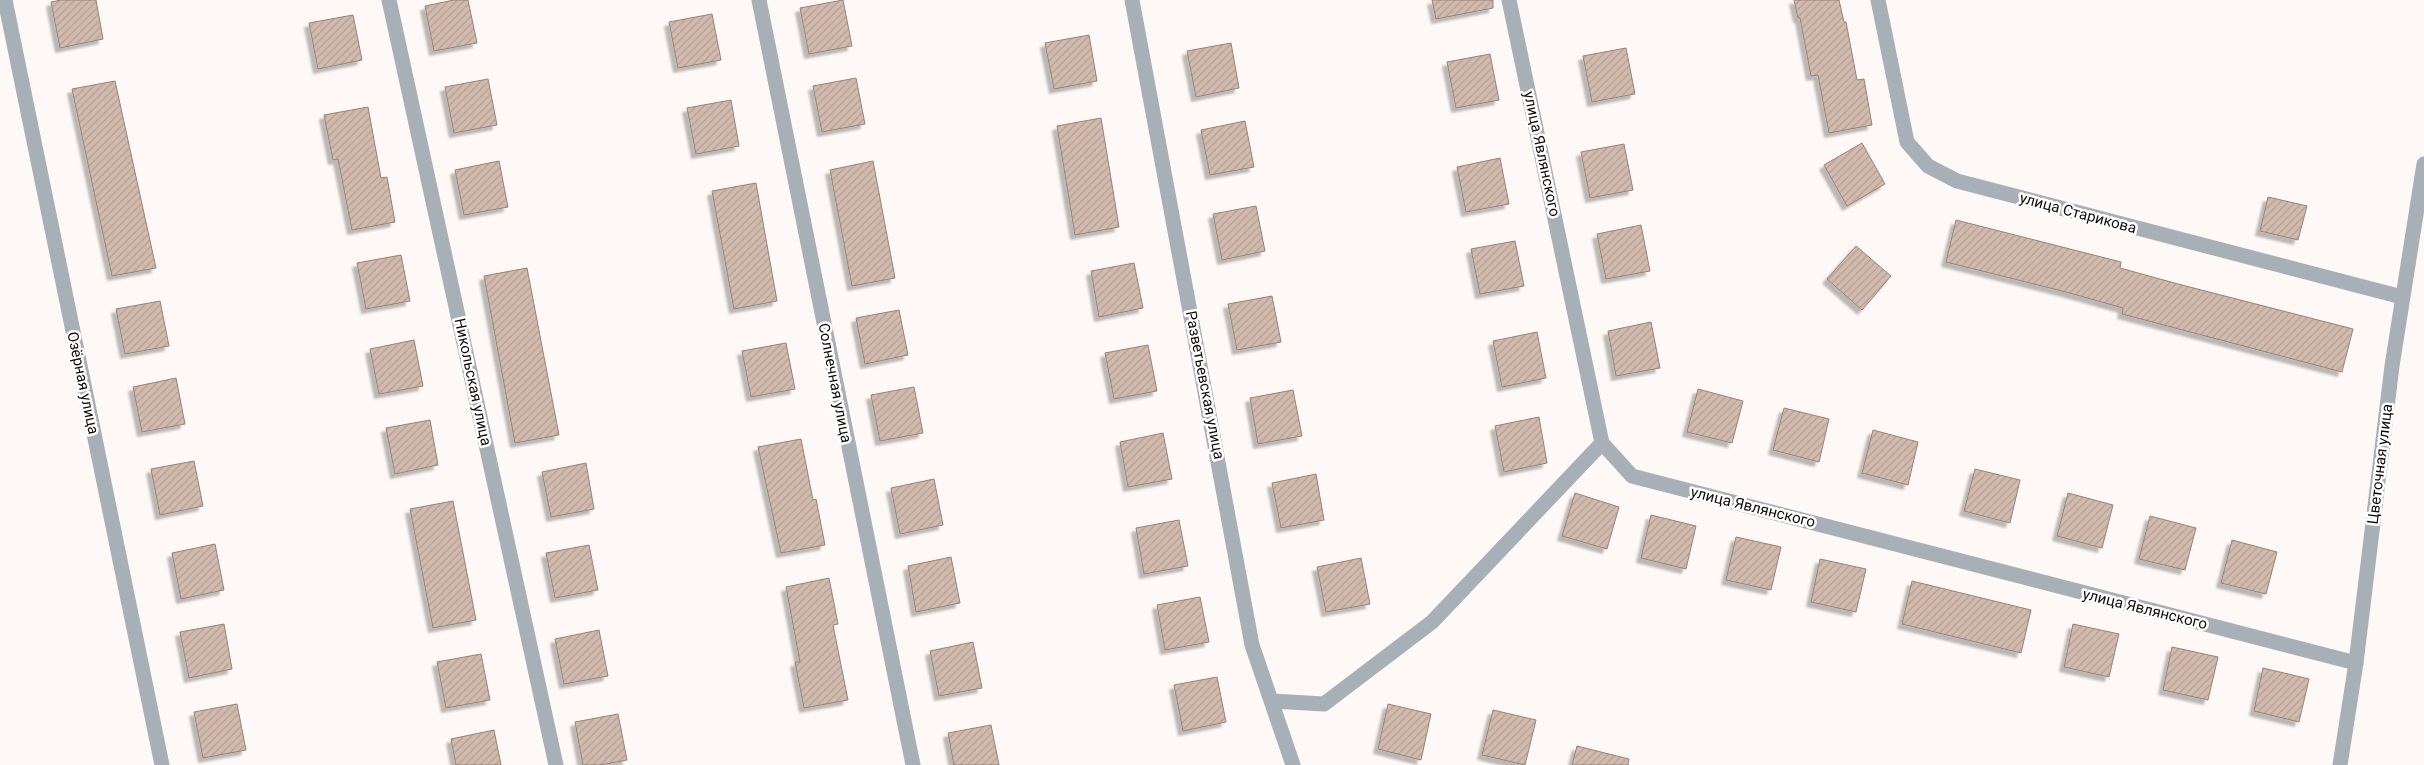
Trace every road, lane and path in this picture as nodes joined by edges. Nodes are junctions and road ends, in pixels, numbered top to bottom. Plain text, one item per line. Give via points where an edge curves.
1 (4, 0) edge
2 (388, 0) edge
3 (759, 0) edge
4 (1132, 0) edge
5 (1509, 0) edge
6 (1878, 0) edge
7 (2424, 164) edge
8 (2402, 297) junction
9 (1602, 443) junction
10 (2356, 663) junction
11 (1272, 700) junction
12 (162, 765) edge
13 (556, 765) edge
14 (913, 765) edge
15 (1292, 765) edge
16 (2340, 765) edge

1 - 12 street, Озёрная улица
2 - 13 street, Никольская улица
3 - 14 street, Солнечная улица
4 - 11 street, Разветьевская улица via 1252,645
5 - 9 street, улица Являнского
6 - 8 street, улица Старикова via 1908,142 1928,166 1957,181
7 - 8 street, Цветочная улица
8 - 10 street, Цветочная улица
9 - 10 street, улица Являнского via 1632,476
9 - 11 street via 1432,622 1324,704
10 - 16 street, Цветочная улица
11 - 15 street, Разветьевская улица

